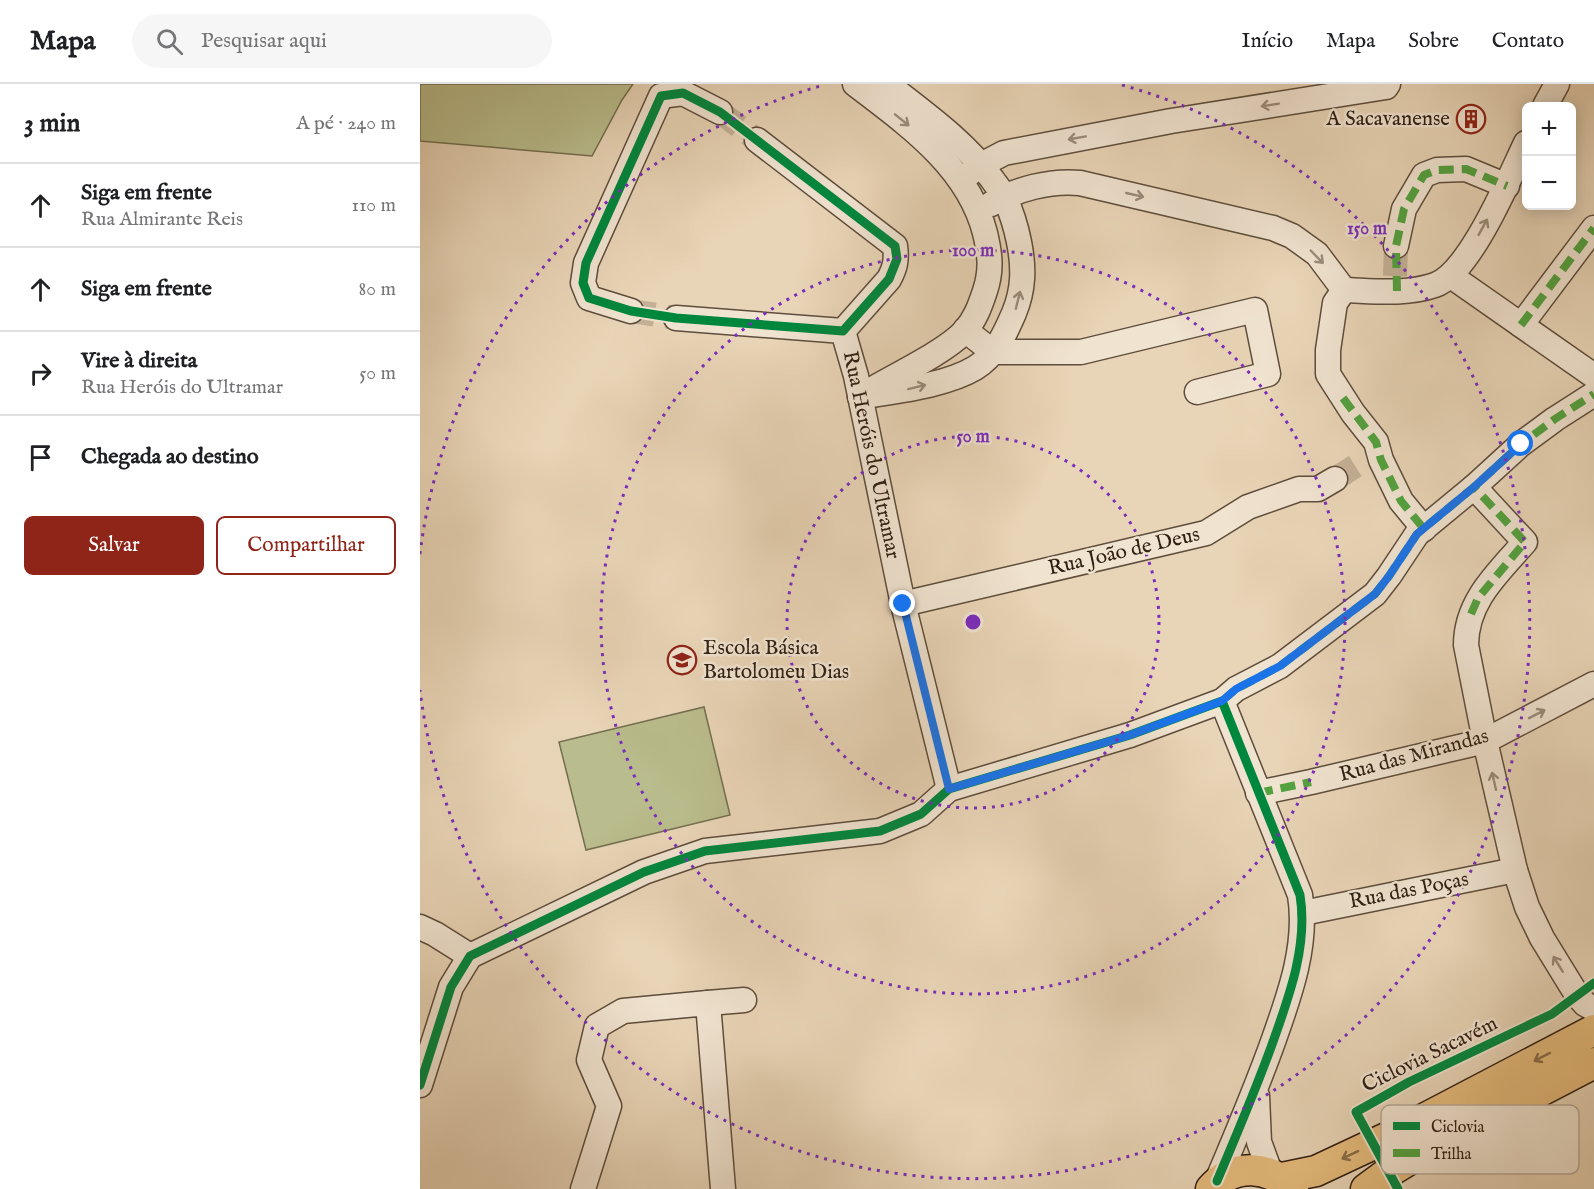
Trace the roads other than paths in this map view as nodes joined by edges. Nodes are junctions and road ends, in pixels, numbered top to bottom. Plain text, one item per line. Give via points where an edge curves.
1 (855, 84) edge
2 (887, 84) edge
3 (1388, 84) edge
4 (1557, 84) edge
5 (1547, 102) edge
6 (720, 112) tunnel mouth
7 (757, 140) tunnel mouth
8 (1522, 154) edge
9 (981, 165) junction
10 (961, 180) junction
11 (1507, 186) junction
12 (1005, 196) junction
13 (979, 212) junction
14 (1594, 228) edge
15 (1396, 246) tunnel mouth
16 (1451, 276) junction
17 (1344, 290) junction
18 (631, 311) tunnel mouth
19 (676, 318) tunnel mouth
20 (1521, 325) junction
21 (965, 330) junction
22 (843, 331) junction
23 (993, 352) junction
24 (1594, 376) edge
25 (1197, 392) dead end
26 (1594, 393) edge
27 (860, 397) junction
28 (1335, 479) tunnel mouth
29 (1474, 487) junction
30 (1424, 529) junction
31 (903, 604) junction
32 (1594, 684) edge
33 (1222, 701) junction
34 (1485, 741) junction
35 (949, 789) junction
36 (1258, 793) junction
37 (1515, 870) junction
38 (1303, 913) junction
39 (420, 927) edge
40 (470, 956) junction
41 (744, 1000) dead end
42 (708, 1003) junction
43 (1594, 1009) edge
44 (1594, 1030) edge
45 (1594, 1063) edge
46 (420, 1085) edge
47 (1256, 1090) junction
48 (1450, 1105) edge
49 (1514, 1105) edge
50 (1381, 1141) edge
51 (1386, 1174) edge
52 (1282, 1180) edge
53 (1214, 1185) edge
54 (584, 1189) edge
55 (723, 1189) edge
56 (1366, 1189) edge

1 -> 10 street via 934,148
2 - 9 street via 951,135
3 -> 9 street via 1040,145 1004,153
4 - 5 street
6 - 18 street via 682,93 661,96 586,263 583,283 589,298
7 - 22 street via 895,246 897,259 889,279
8 - 11 street
9 - 10 street
9 - 12 street
10 - 13 street
11 - 15 street via 1466,170 1437,170 1424,175 1404,209
16 -> 11 street
12 - 13 street
12 -> 17 street via 1051,183 1072,182 1273,228 1317,254
23 -> 12 street via 1017,306 1024,274
13 - 21 street via 990,255 989,277 978,312
14 - 20 street
16 - 17 street via 1437,285 1406,292 1396,284
16 - 20 street
17 - 30 street via 1335,303 1328,374 1376,442 1371,457
19 - 22 street
20 - 24 street
21 - 23 street
21 - 27 street via 951,343
22 - 27 street, Rua Heróis do Ultramar
23 - 25 street via 1081,352 1255,310 1268,374
27 -> 23 street via 958,376 975,368
26 - 29 street via 1521,444
27 - 31 street, Rua Heróis do Ultramar
28 - 31 street, Rua João de Deus via 1318,489 1299,489 1248,507 1206,533
29 - 30 street
29 - 34 street via 1525,542 1478,598 1466,630
30 - 33 street via 1375,594 1280,666 1236,689
31 - 35 street, Rua Heróis do Ultramar
34 -> 32 street, Rua das Mirandas
33 - 35 street via 1130,735
33 - 36 street
34 - 36 street, Rua das Mirandas
37 -> 34 street
35 - 40 street via 921,814 880,831 705,851 644,872
36 - 38 street via 1300,895
37 - 38 street, Rua das Poças
43 -> 37 street via 1577,995 1542,938
38 - 47 street via 1294,983
39 - 40 street
40 - 46 street via 451,987
41 - 42 street
42 - 54 street via 623,1011 597,1026 589,1060 609,1106
42 - 55 street
44 -> 48 main road
45 - 49 main road
47 - 52 street via 1258,1143
47 - 53 street
50 -> 52 main road via 1316,1171
51 - 56 main road
52 - 53 main road via 1252,1170 1234,1173

